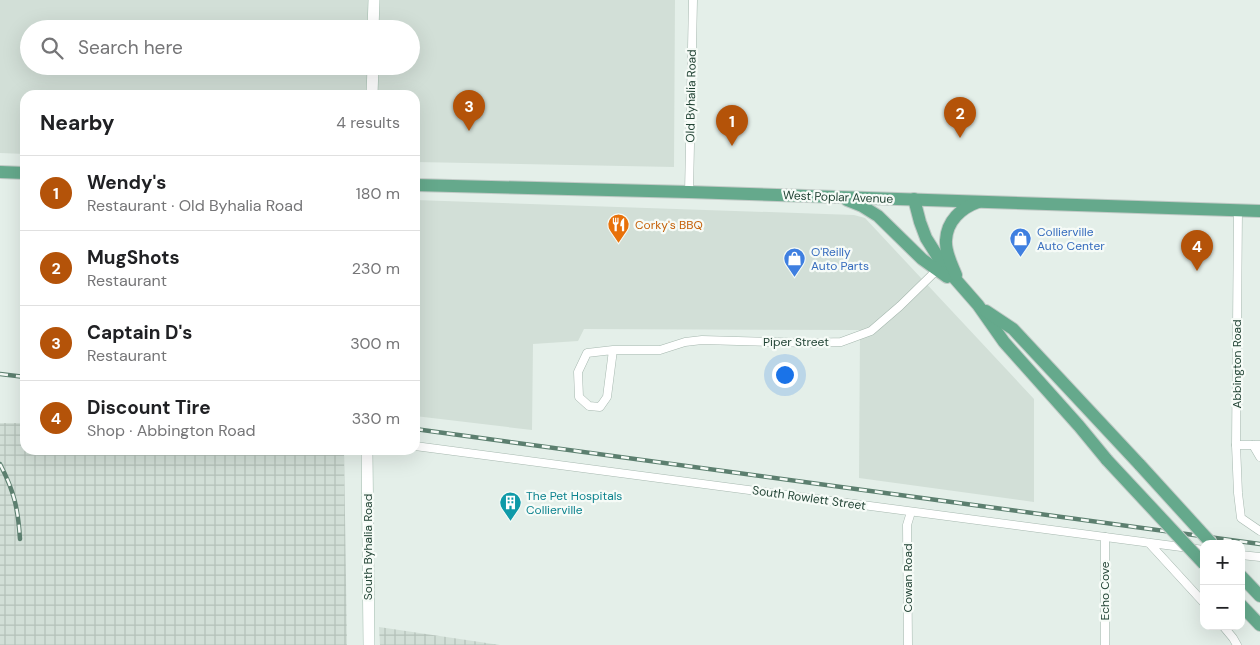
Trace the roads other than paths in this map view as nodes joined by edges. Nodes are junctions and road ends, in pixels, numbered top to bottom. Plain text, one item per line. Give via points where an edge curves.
1 (374, 0) edge
2 (693, 0) edge
3 (374, 20) edge
4 (372, 75) edge
5 (372, 90) edge
6 (0, 172) edge
7 (20, 173) edge
8 (420, 185) edge
9 (689, 192) junction
10 (840, 197) junction
11 (914, 200) junction
12 (979, 202) junction
13 (1238, 210) junction
14 (1260, 211) edge
15 (943, 265) junction
16 (978, 305) junction
17 (613, 350) junction
18 (1236, 445) junction
19 (1256, 445) edge
20 (420, 447) edge
21 (367, 455) edge
22 (1260, 457) edge
23 (911, 512) junction
24 (1260, 531) edge
25 (1105, 537) junction
26 (1208, 540) edge
27 (1150, 543) junction
28 (1200, 549) edge
29 (1245, 555) edge
30 (1260, 557) edge
31 (1200, 560) edge
32 (1245, 580) edge
33 (1260, 596) edge
34 (1200, 599) edge
35 (1245, 608) edge
36 (1260, 625) edge
37 (1226, 630) edge
38 (369, 645) edge
39 (908, 645) edge
40 (1105, 645) edge
41 (1237, 645) edge

1 - 3 main road
2 - 9 street, Old Byhalia Road
4 - 5 main road
6 - 7 main road
8 - 9 main road, West Poplar Avenue
9 - 10 main road, West Poplar Avenue
10 - 11 main road, West Poplar Avenue
10 - 15 main road via 878,216 922,259
11 - 12 main road, West Poplar Avenue
11 - 15 main road via 926,238
12 - 13 main road, West Poplar Avenue
12 - 15 main road via 958,213 948,228
13 - 14 main road, West Poplar Avenue
13 - 18 street, Abbington Road
15 - 16 main road
15 - 17 street, Piper Street via 871,331 841,342 702,340 660,350
16 - 26 main road, bridge via 1012,328
16 - 31 main road, bridge via 1004,342 1106,460
17 - 17 street, Piper Street via 607,397 600,407 589,406 579,396 578,372 587,354
18 - 19 street
18 - 24 street, Abbington Road via 1241,518
19 - 22 street
20 - 23 street, South Rowlett Street
21 - 38 main road, South Byhalia Road
23 - 25 street, South Rowlett Street
23 - 39 street, Cowan Road via 908,525
25 - 27 street, South Rowlett Street
25 - 40 street, Echo Cove
27 - 28 street, South Rowlett Street
27 - 34 street
29 - 30 street
32 - 33 main road
35 - 36 main road
37 - 41 street

